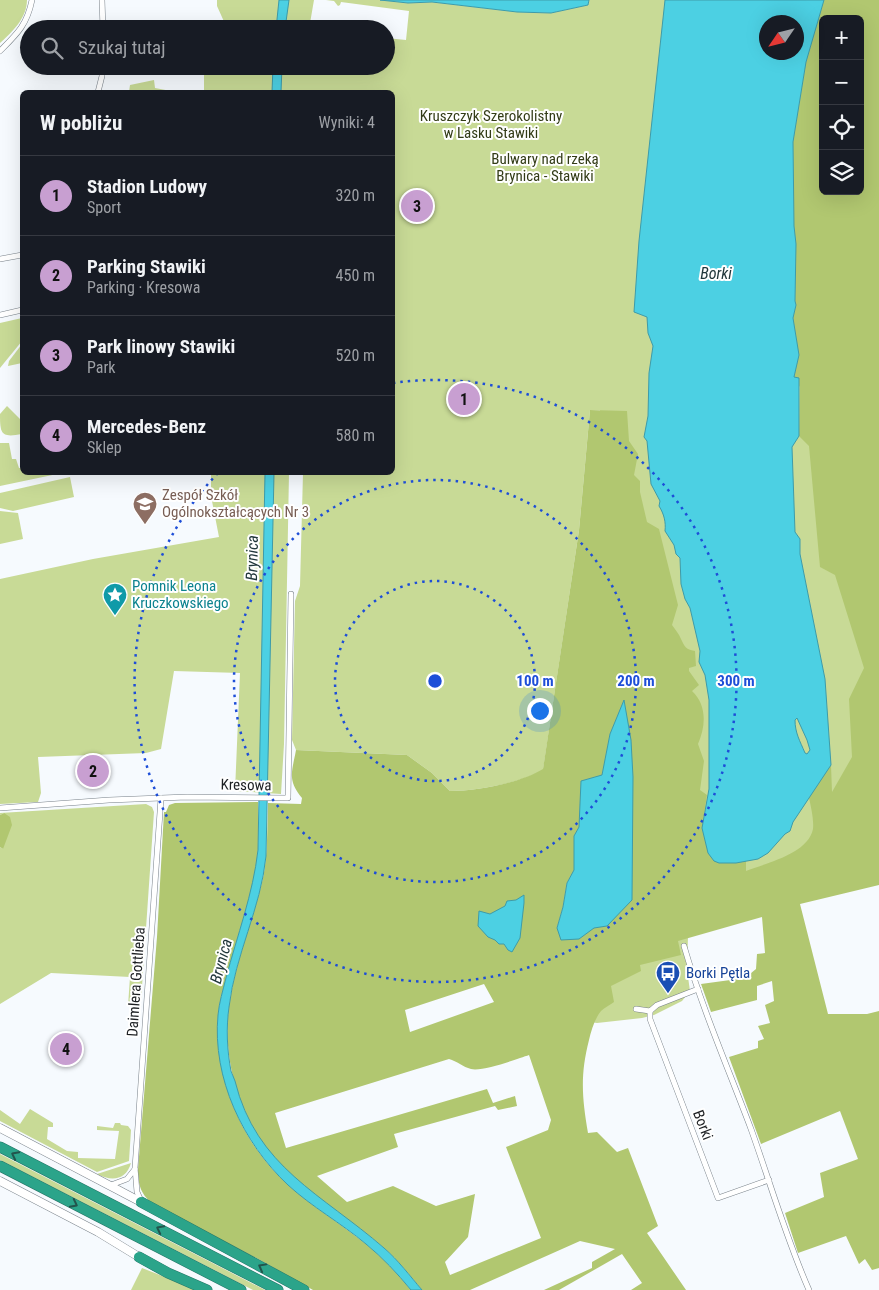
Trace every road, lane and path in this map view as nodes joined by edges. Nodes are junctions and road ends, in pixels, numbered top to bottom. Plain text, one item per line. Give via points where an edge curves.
1 (32, 0) edge
2 (102, 0) edge
3 (26, 20) edge
4 (103, 20) edge
5 (20, 31) edge
6 (0, 51) edge
7 (102, 75) edge
8 (98, 90) edge
9 (20, 255) edge
10 (0, 260) edge
11 (20, 310) edge
12 (0, 315) edge
13 (291, 594) dead end
14 (161, 798) junction
15 (0, 808) edge
16 (684, 946) dead end
17 (698, 989) junction
18 (636, 1009) dead end
19 (650, 1011) junction
20 (0, 1128) edge
21 (0, 1147) edge
22 (0, 1166) edge
23 (135, 1168) junction
24 (769, 1180) junction
25 (0, 1181) edge
26 (110, 1186) junction
27 (141, 1202) junction
28 (139, 1257) joint
29 (207, 1290) edge
30 (241, 1290) edge
31 (278, 1290) edge
32 (304, 1290) edge
33 (810, 1290) edge

1 - 3 street
2 - 4 street
5 - 6 street
7 - 8 street
9 - 10 street
11 - 12 street
13 - 14 street, Kresowa via 288,798
14 - 15 street, Kresowa
14 - 23 street, Daimlera Gottlieba
16 - 17 street
17 - 19 street via 657,1005
17 - 24 street
18 - 19 street
19 - 24 street, Borki via 650,1019 718,1198
20 - 26 main road
31 -> 21 highway
22 -> 30 highway
23 - 26 street via 127,1179
23 - 27 street, Daimlera Gottlieba
24 - 33 street via 789,1242
25 - 28 main road
26 - 27 main road
32 -> 27 highway
28 - 29 highway

